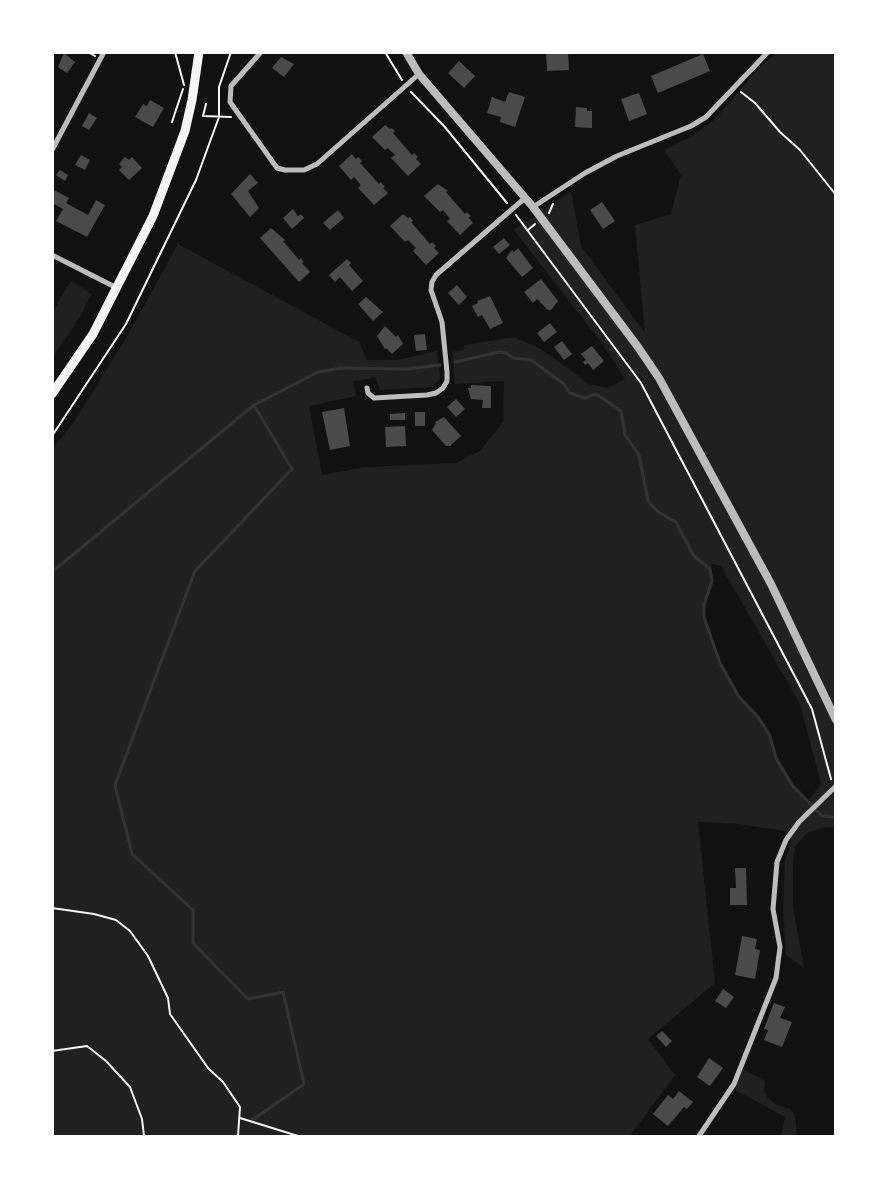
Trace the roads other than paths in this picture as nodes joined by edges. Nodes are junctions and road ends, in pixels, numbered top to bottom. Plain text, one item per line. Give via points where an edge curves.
1 (104, 52) edge
2 (199, 52) edge
3 (261, 52) edge
4 (406, 52) edge
5 (768, 52) edge
6 (419, 74) junction
7 (52, 150) edge
8 (526, 198) junction
9 (533, 207) junction
10 (52, 255) edge
11 (117, 288) junction
12 (367, 388) dead end
13 (52, 394) edge
14 (836, 720) edge
15 (834, 788) edge
16 (700, 1136) edge

1 - 7 street
2 - 11 main road via 192,100 176,156 153,216
3 - 6 street via 231,86 230,102 276,168 293,171 317,164
4 - 6 street
5 - 9 street via 706,117 617,156
6 - 8 street
8 - 9 street
8 - 12 street via 436,275 432,282 431,290 442,322 447,372 443,388 427,395 374,398
9 - 14 street via 659,378 771,584
10 - 11 street
11 - 13 main road via 93,334
15 - 16 street via 799,822 786,840 777,862 773,909 780,947 776,978 734,1084

